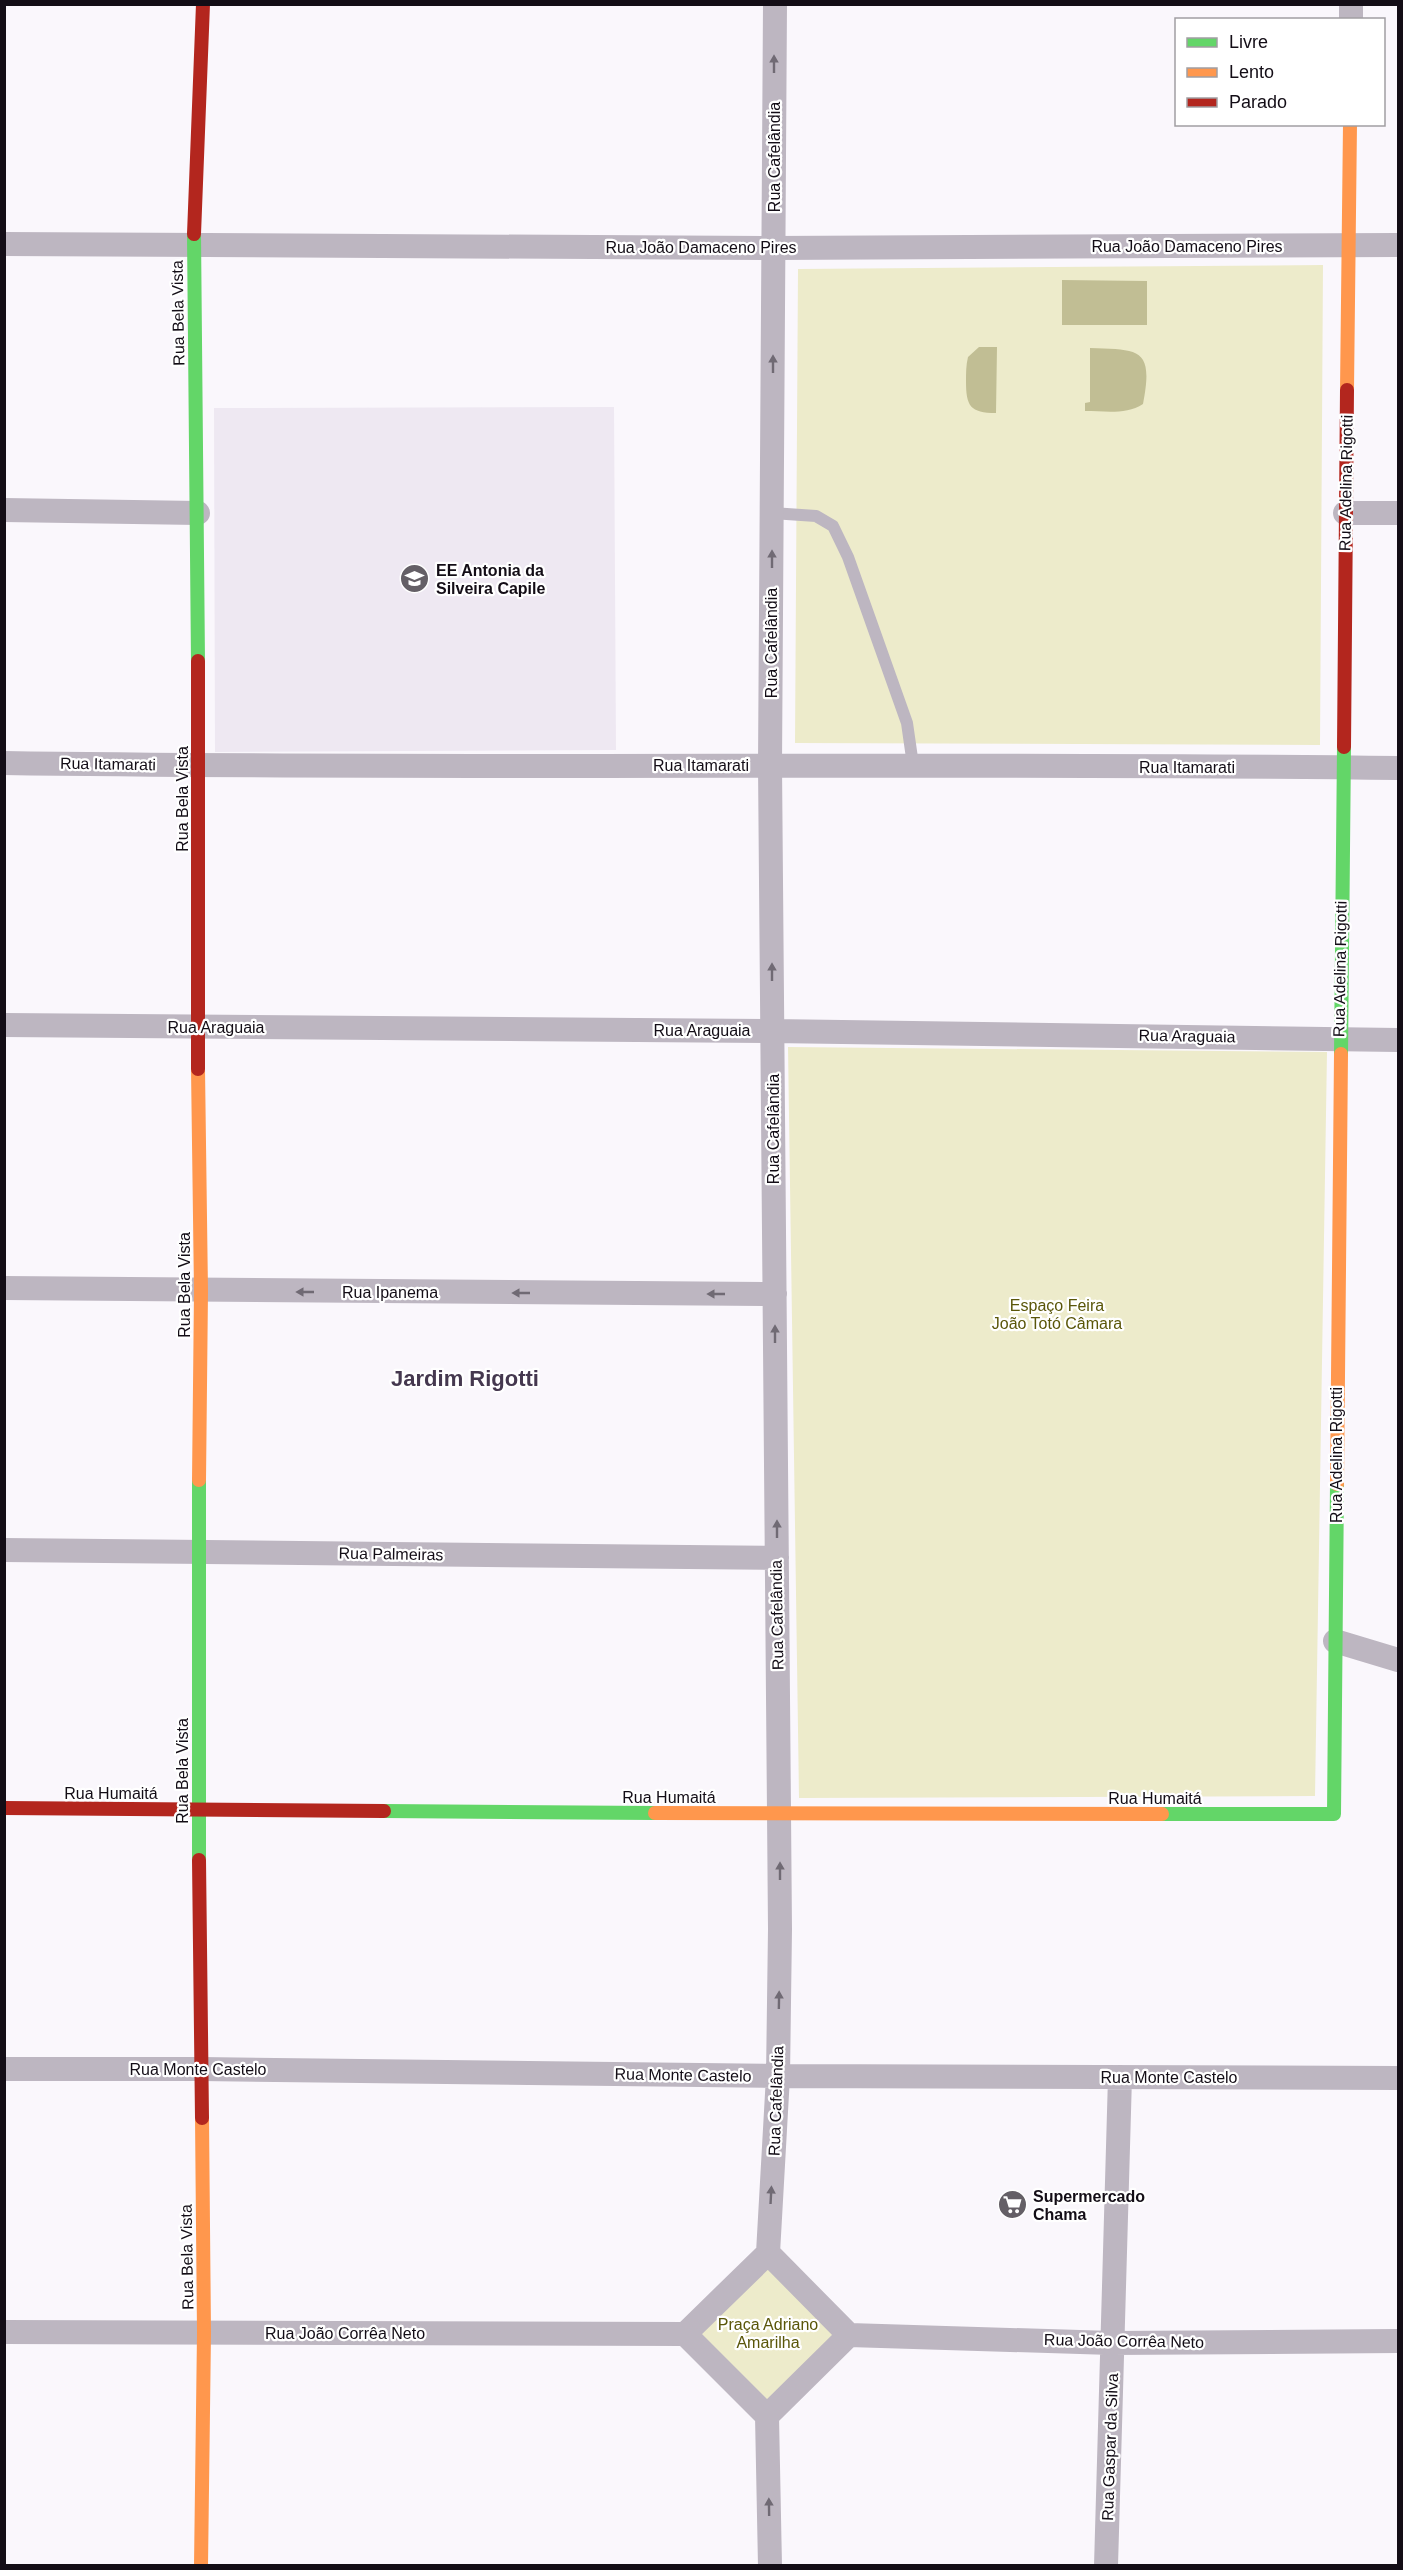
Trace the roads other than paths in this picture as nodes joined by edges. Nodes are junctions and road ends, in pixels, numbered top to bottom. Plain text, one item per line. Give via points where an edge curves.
1 (203, 4) edge
2 (775, 4) edge
3 (1350, 126) edge
4 (4, 244) edge
5 (1348, 245) junction
6 (1398, 245) edge
7 (194, 246) junction
8 (774, 248) junction
9 (4, 510) edge
10 (198, 513) junction
11 (772, 513) junction
12 (1346, 513) junction
13 (1398, 513) edge
14 (4, 763) edge
15 (770, 765) junction
16 (913, 765) junction
17 (198, 766) junction
18 (1343, 768) junction
19 (1398, 768) edge
20 (4, 1025) edge
21 (198, 1027) junction
22 (772, 1030) junction
23 (1340, 1038) junction
24 (1398, 1040) edge
25 (4, 1288) edge
26 (201, 1291) junction
27 (775, 1294) junction
28 (4, 1550) edge
29 (198, 1552) junction
30 (777, 1558) junction
31 (1335, 1641) junction
32 (1398, 1660) edge
33 (4, 1808) edge
34 (198, 1810) junction
35 (779, 1814) junction
36 (1334, 1814) joint
37 (4, 2069) edge
38 (201, 2069) junction
39 (778, 2076) junction
40 (1120, 2077) junction
41 (1398, 2078) edge
42 (768, 2253) junction
43 (4, 2331) edge
44 (204, 2333) junction
45 (685, 2334) junction
46 (849, 2335) junction
47 (1398, 2341) edge
48 (1112, 2343) junction
49 (767, 2416) junction
50 (201, 2565) edge
51 (770, 2565) edge
52 (1106, 2565) edge

1 - 7 street, Rua Bela Vista
8 -> 2 street, Rua Cafelândia
3 - 5 street, Rua Adelina Rigotti
4 - 7 street, Rua João Damaceno Pires
5 - 6 street, Rua João Damaceno Pires
5 - 8 street, Rua João Damaceno Pires
5 - 12 street, Rua Adelina Rigotti
7 - 8 street, Rua João Damaceno Pires
7 - 10 street, Rua Bela Vista
11 -> 8 street, Rua Cafelândia
9 - 10 street
10 - 17 street, Rua Bela Vista
15 -> 11 street, Rua Cafelândia
11 - 16 lane via 816,516 833,526 848,557 907,723
12 - 13 street
12 - 18 street, Rua Adelina Rigotti
14 - 17 street, Rua Itamarati
15 - 16 street, Rua Itamarati
15 - 17 street, Rua Itamarati
22 -> 15 street, Rua Cafelândia
16 - 18 street, Rua Itamarati
17 - 21 street, Rua Bela Vista
18 - 19 street, Rua Itamarati
18 - 23 street, Rua Adelina Rigotti
20 - 21 street, Rua Araguaia
21 - 22 street, Rua Araguaia
21 - 26 street, Rua Bela Vista
22 - 23 street, Rua Araguaia
22 - 27 street, Rua Cafelândia
23 - 24 street, Rua Araguaia
23 - 31 street, Rua Adelina Rigotti
25 - 26 street, Rua Ipanema
27 -> 26 street, Rua Ipanema
26 - 29 street, Rua Bela Vista
30 -> 27 street, Rua Cafelândia
28 - 29 street, Rua Palmeiras
29 - 30 street, Rua Palmeiras
29 - 34 street, Rua Bela Vista
30 - 35 street, Rua Cafelândia
31 - 32 street
31 - 36 street, Rua Adelina Rigotti
33 - 34 street, Rua Humaitá
34 - 35 street, Rua Humaitá
34 - 38 street, Rua Bela Vista
35 - 36 street, Rua Humaitá
39 -> 35 street, Rua Cafelândia
37 - 38 street, Rua Monte Castelo
38 - 39 street, Rua Monte Castelo
38 - 44 street, Rua Bela Vista
39 - 40 street, Rua Monte Castelo
42 -> 39 street, Rua Cafelândia
40 - 41 street, Rua Monte Castelo
40 - 48 street, Rua Gaspar da Silva
42 - 45 street
42 - 46 street
43 - 44 street, Rua João Corrêa Neto
44 - 45 street, Rua João Corrêa Neto
44 - 50 street, Rua Bela Vista
45 - 49 street
46 - 48 street, Rua João Corrêa Neto
46 - 49 street
47 - 48 street, Rua João Corrêa Neto
48 - 52 street, Rua Gaspar da Silva
51 -> 49 street

